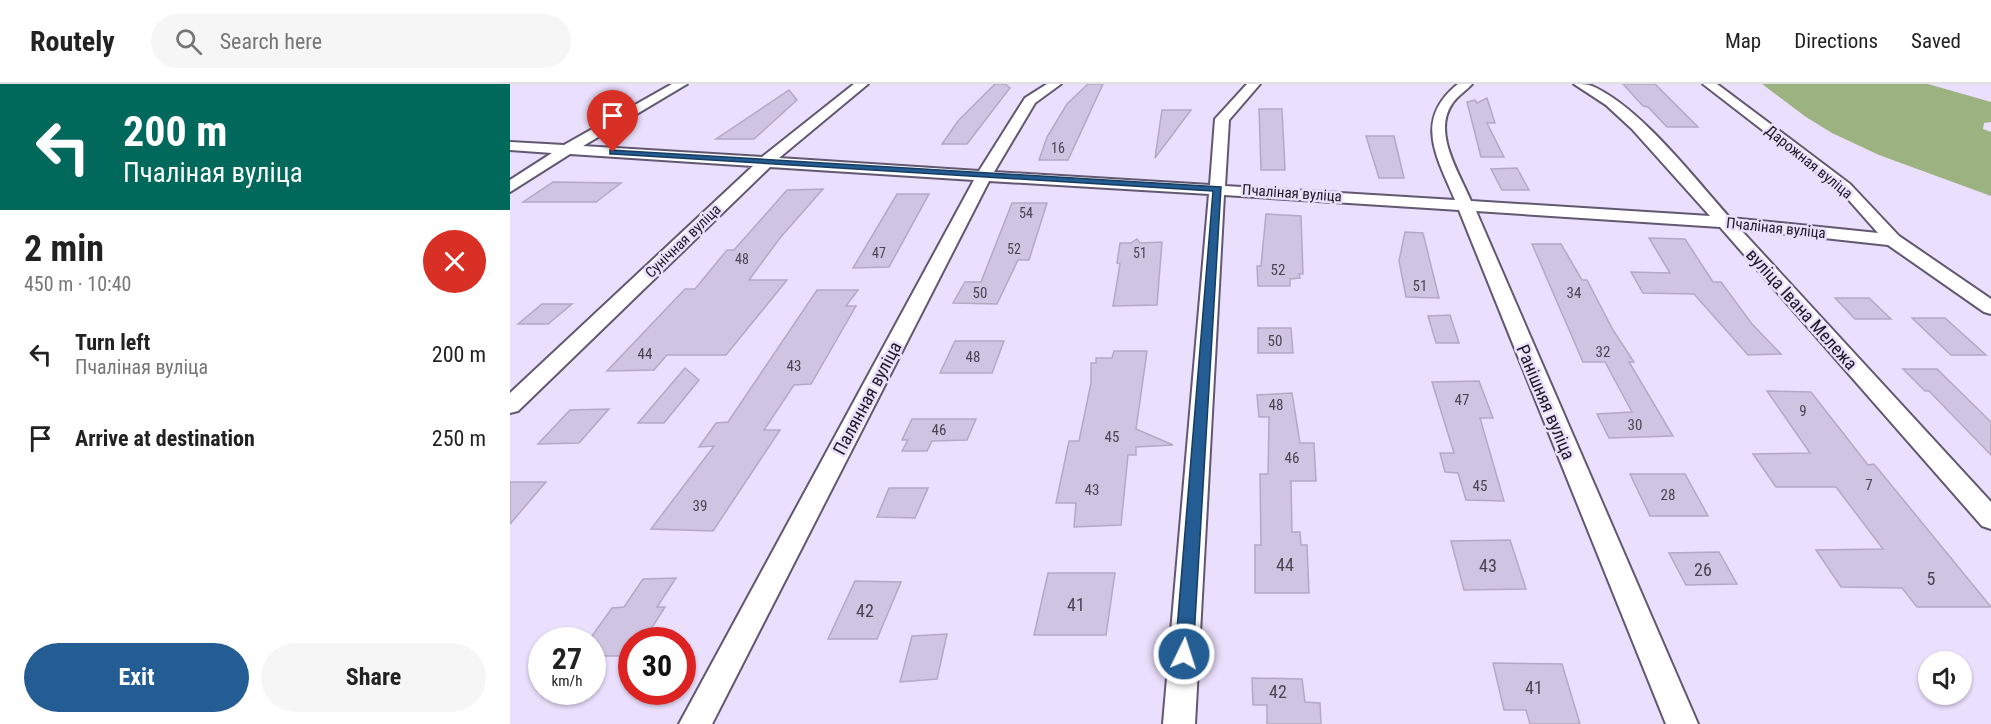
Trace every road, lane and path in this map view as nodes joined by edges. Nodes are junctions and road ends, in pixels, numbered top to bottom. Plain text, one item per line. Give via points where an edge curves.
1 (681, 84) edge
2 (862, 84) edge
3 (1055, 84) edge
4 (1254, 84) edge
5 (1466, 84) edge
6 (1580, 84) edge
7 (1709, 84) edge
8 (510, 146) edge
9 (568, 149) junction
10 (767, 161) junction
11 (985, 174) junction
12 (510, 187) edge
13 (1218, 189) junction
14 (1462, 204) junction
15 (1724, 222) junction
16 (1893, 240) junction
17 (1991, 308) edge
18 (510, 406) edge
19 (1991, 519) edge
20 (695, 724) edge
21 (1179, 724) edge
22 (1682, 724) edge

1 - 9 street
2 - 10 street, Сунічная вуліца
3 - 11 street, Палянная вуліца via 1030,101
4 - 13 street via 1222,119
5 - 14 street, Ранішняя вуліца via 1447,98 1438,117 1439,143
6 - 15 street, вуліца Івана Мележа via 1624,113
7 - 16 street, Дарожная вуліца via 1845,187
8 - 9 street, Пчаліная вуліца
9 - 10 street, Пчаліная вуліца
9 - 12 street
10 - 11 street, Пчаліная вуліца
10 - 18 street, Сунічная вуліца
11 - 13 street, Пчаліная вуліца
11 - 20 street, Палянная вуліца
13 - 14 street, Пчаліная вуліца
13 - 21 street
14 - 15 street, Пчаліная вуліца
14 - 22 street, Ранішняя вуліца
15 - 16 street, Пчаліная вуліца
15 - 19 street, вуліца Івана Мележа
16 - 17 street, Дарожная вуліца

